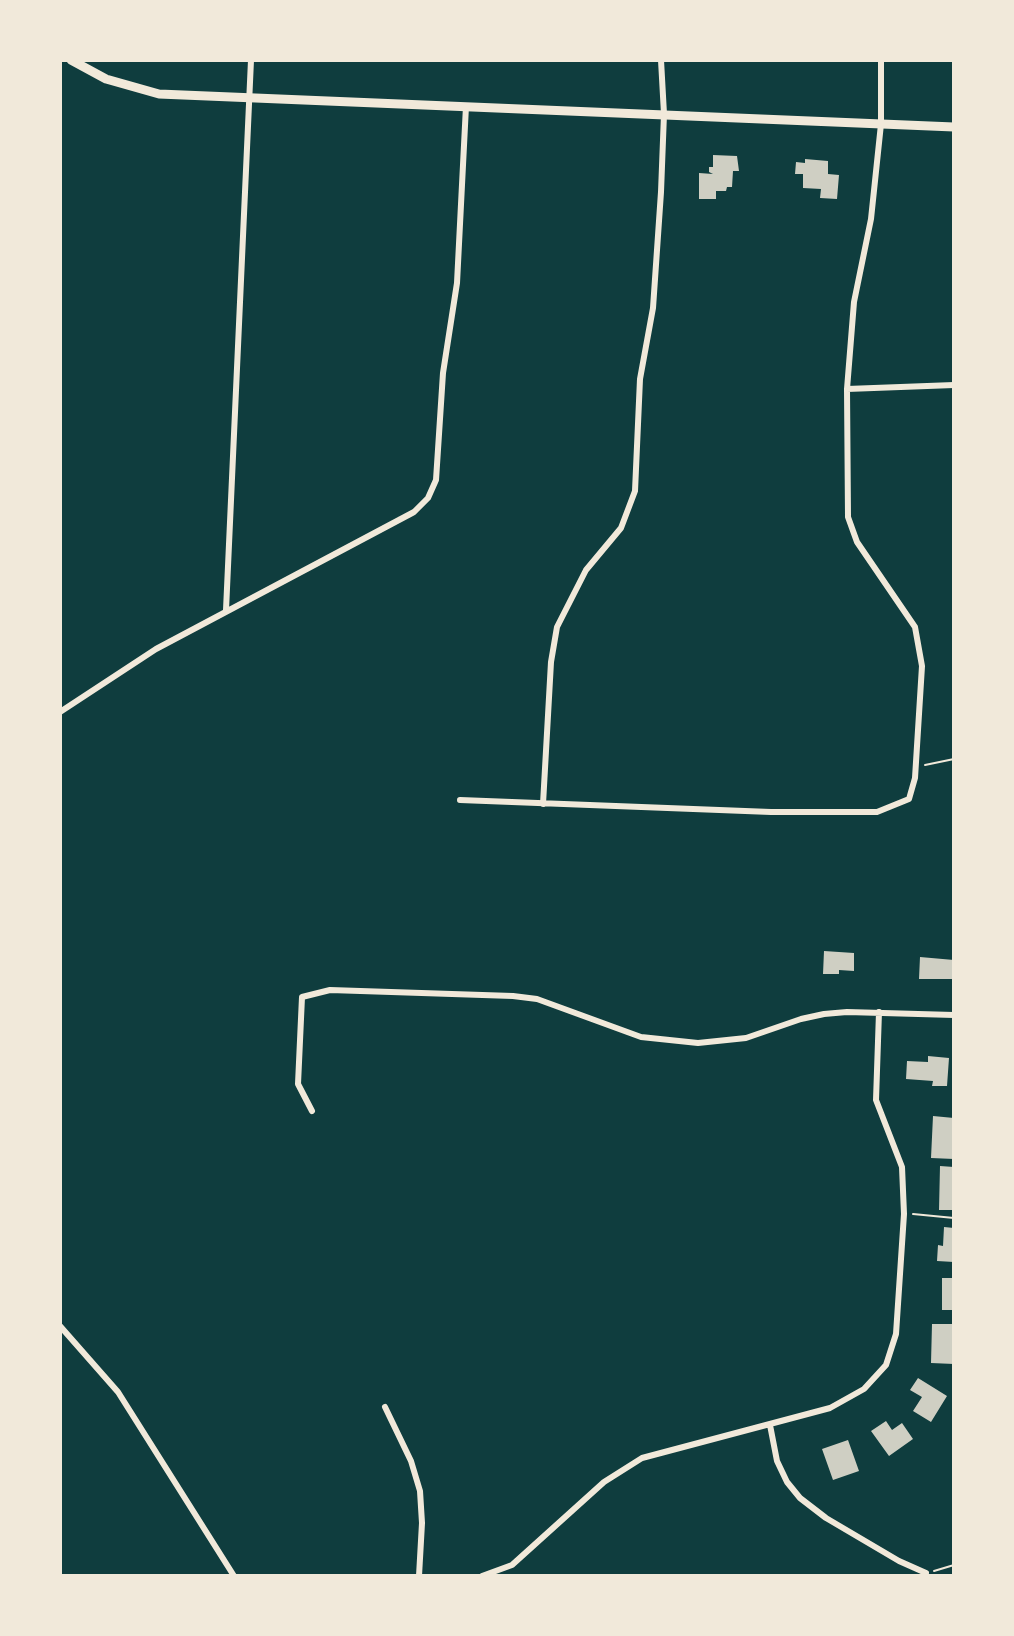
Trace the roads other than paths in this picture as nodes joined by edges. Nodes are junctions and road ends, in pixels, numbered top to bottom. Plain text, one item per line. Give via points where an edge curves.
1 (71, 60) edge
2 (251, 60) edge
3 (661, 60) edge
4 (881, 60) edge
5 (249, 97) junction
6 (466, 106) junction
7 (664, 114) junction
8 (880, 124) junction
9 (954, 127) edge
10 (954, 385) edge
11 (847, 389) junction
12 (226, 610) junction
13 (60, 712) edge
14 (460, 801) dead end
15 (543, 804) junction
16 (879, 1012) junction
17 (954, 1015) edge
18 (312, 1111) dead end
19 (60, 1326) edge
20 (386, 1407) dead end
21 (770, 1425) junction
22 (926, 1573) road end
23 (234, 1576) edge
24 (419, 1576) edge
25 (482, 1576) edge

1 - 5 street via 106,79 159,94
2 - 5 street
3 - 7 street
4 - 8 street
5 - 6 street
5 - 12 street
6 - 7 street
6 - 12 street via 457,283 443,373 436,480 428,498 414,512
7 - 8 street
7 - 15 street via 653,308 640,379 635,491 621,528 586,570 557,627 551,662
8 - 9 street
8 - 11 street via 871,219 854,302
10 - 11 street
11 - 15 street via 848,518 857,542 915,627 922,666 915,778 907,800 877,812
12 - 13 street via 156,649
14 - 15 street
16 - 17 street
16 - 18 street via 824,1014 746,1038 698,1043 641,1037 560,1006 513,996 330,990 302,997 298,1084
16 - 21 street via 876,1100 902,1167 904,1214 896,1334 885,1365 852,1398
19 - 23 street via 118,1392
20 - 24 street via 420,1491
21 - 22 street via 777,1461 800,1498 826,1518
21 - 25 street via 642,1458 604,1482 512,1565

